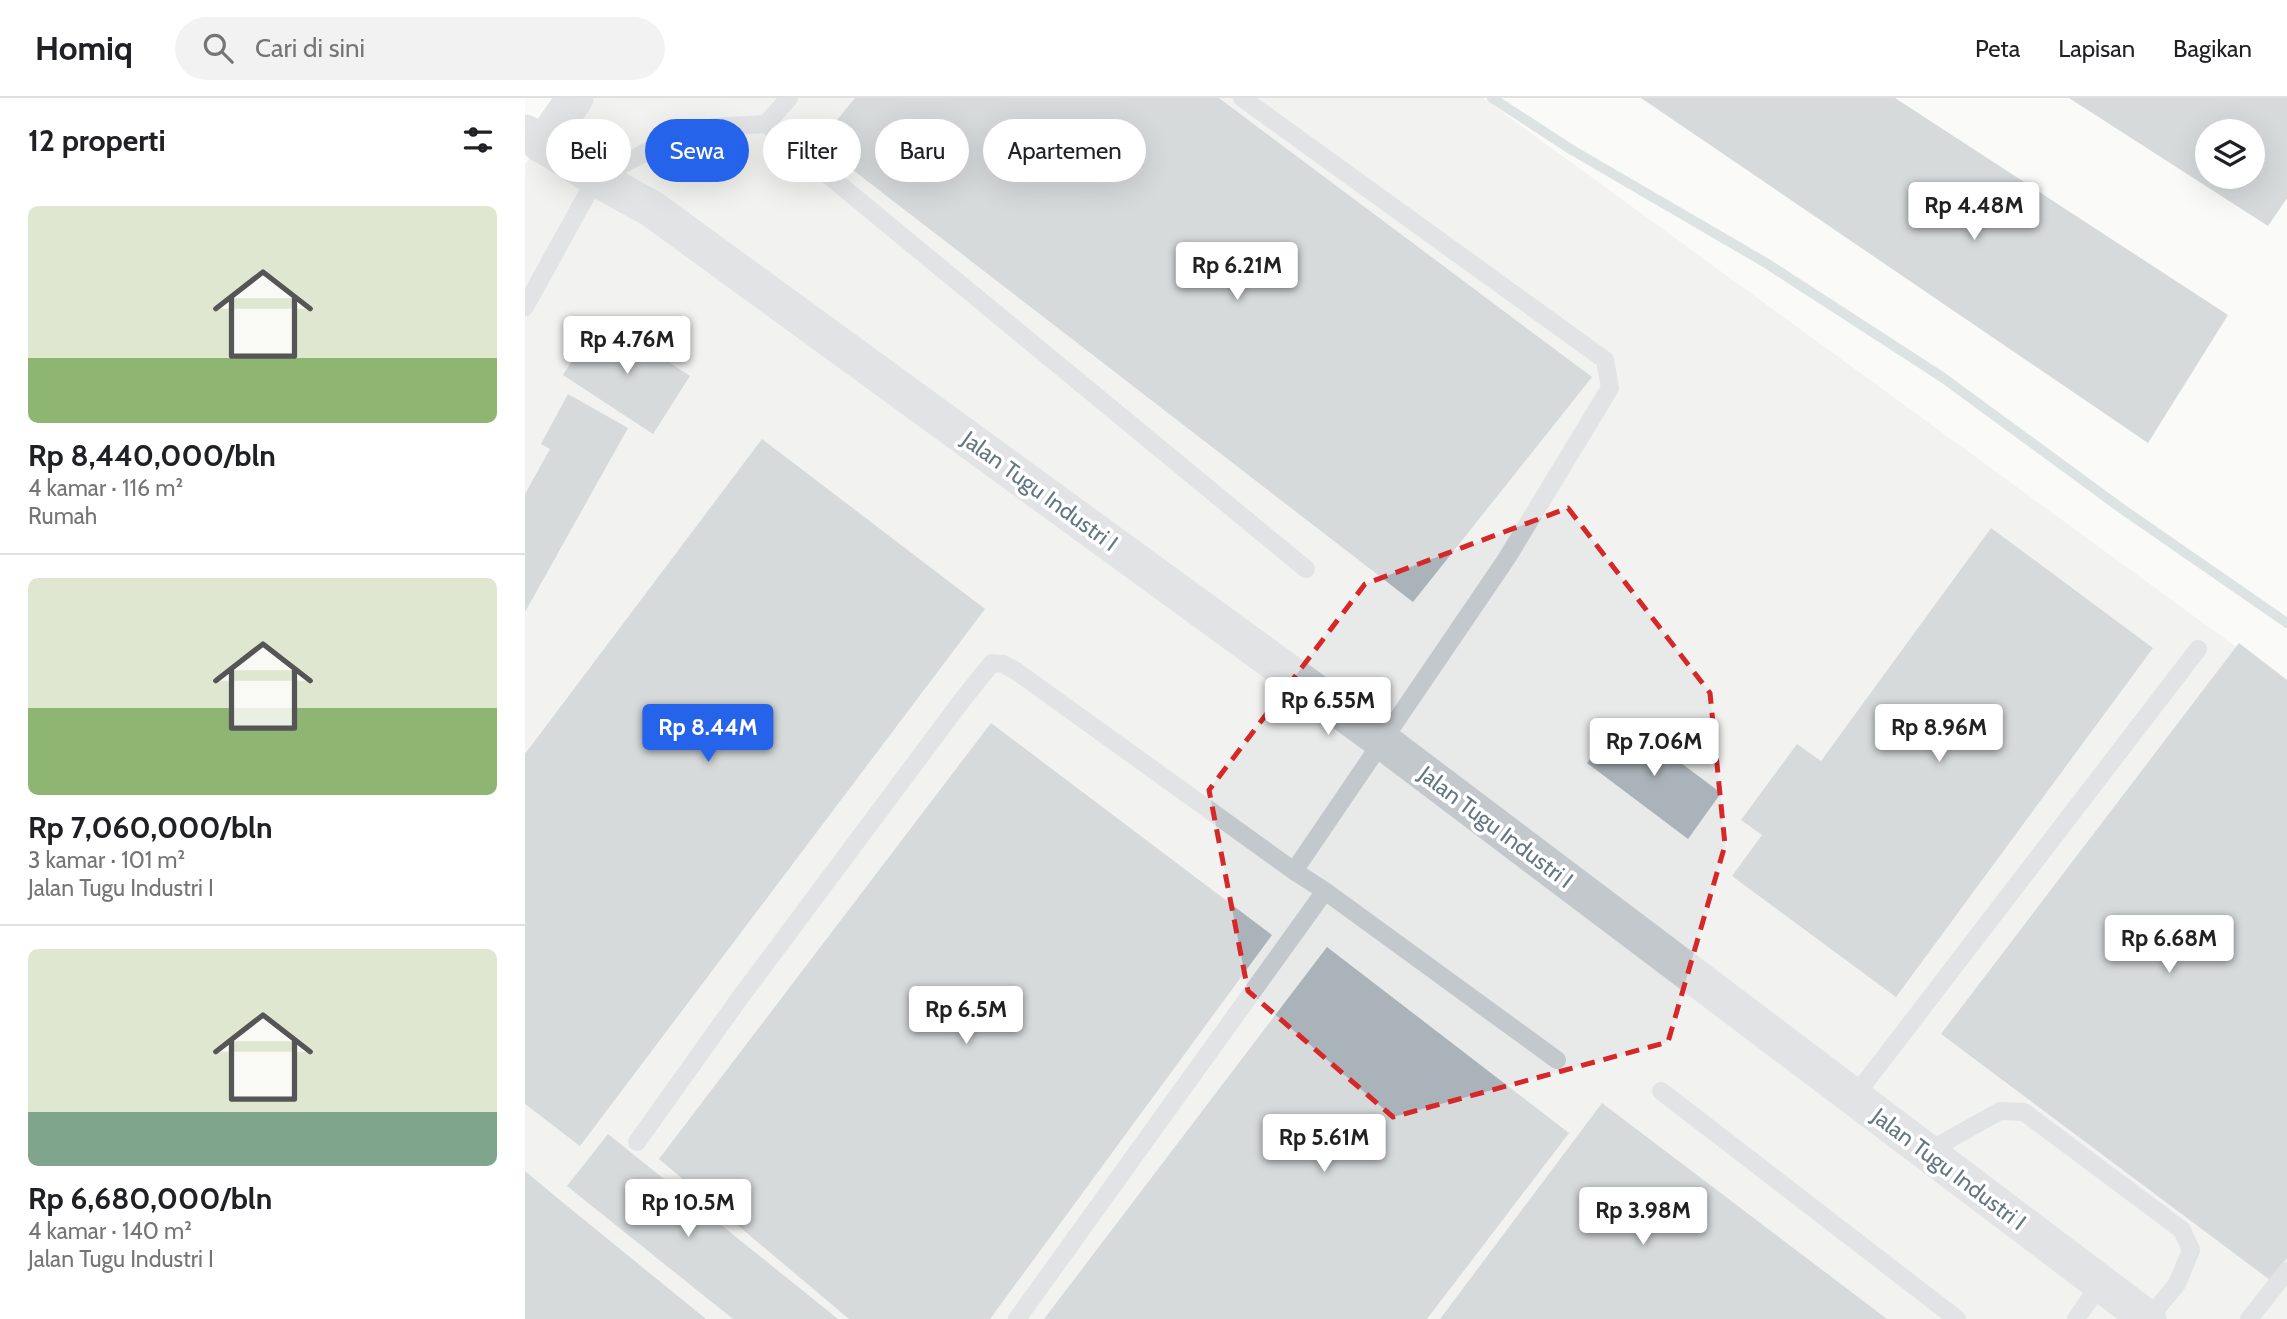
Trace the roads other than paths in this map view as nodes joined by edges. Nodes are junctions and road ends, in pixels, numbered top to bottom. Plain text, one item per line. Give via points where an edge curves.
1 (575, 98) edge
2 (789, 98) edge
3 (1242, 98) edge
4 (770, 119) edge
5 (763, 124) edge
6 (534, 139) edge
7 (631, 159) edge
8 (594, 182) edge
9 (603, 182) edge
10 (836, 182) edge
11 (525, 307) edge
12 (1306, 569) dead end
13 (2198, 649) dead end
14 (1381, 740) junction
15 (1294, 871) junction
16 (1325, 891) junction
17 (1557, 1060) dead end
18 (1661, 1091) dead end
19 (1854, 1097) junction
20 (638, 1142) dead end
21 (1927, 1152) junction
22 (2287, 1271) edge
23 (2101, 1283) junction
24 (1017, 1319) edge
25 (1957, 1319) edge
26 (2076, 1319) edge
27 (2148, 1319) edge
28 (2249, 1319) edge

1 - 6 street
2 - 4 lane
3 - 14 lane via 1605,360 1610,388 1507,558
5 - 7 lane via 713,127
8 - 11 lane
9 - 14 street, Jalan Tugu Industri I via 652,209
10 - 12 lane
13 - 19 lane
14 - 15 lane
14 - 19 street, Jalan Tugu Industri I
15 - 16 lane
15 - 20 lane via 1016,671 992,663 739,999
16 - 17 lane
16 - 24 lane
18 - 25 lane
19 - 21 street, Jalan Tugu Industri I
21 - 23 street, Jalan Tugu Industri I
21 - 27 lane via 2000,1111 2024,1112 2182,1230 2191,1250 2177,1283
22 - 28 lane
23 - 26 lane
23 - 27 street, Jalan Tugu Industri I

